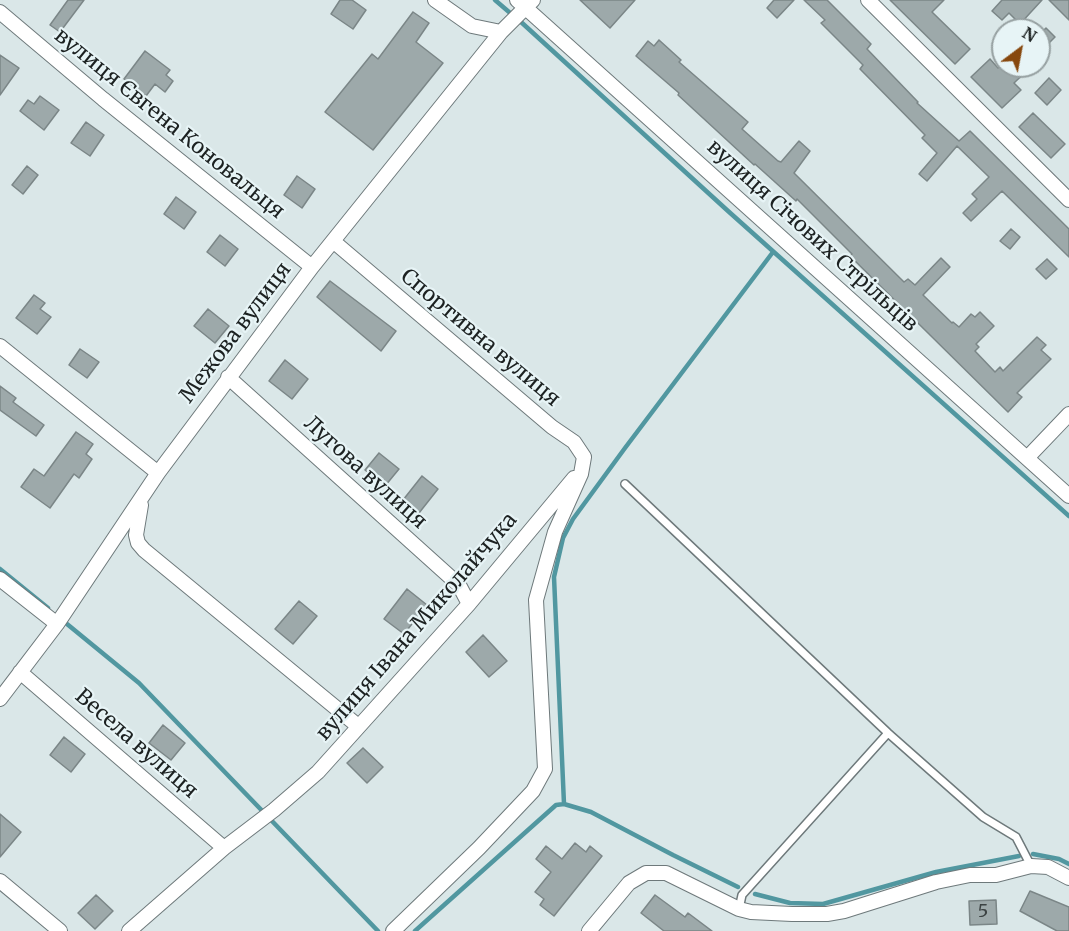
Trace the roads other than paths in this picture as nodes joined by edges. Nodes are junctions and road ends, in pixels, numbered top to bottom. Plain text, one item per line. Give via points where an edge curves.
1 (435, 0) edge
2 (868, 0) edge
3 (525, 3) edge
4 (0, 12) edge
5 (501, 32) junction
6 (1069, 200) edge
7 (333, 241) junction
8 (312, 267) junction
9 (0, 346) edge
10 (228, 378) junction
11 (1069, 414) edge
12 (1027, 458) junction
13 (583, 469) junction
14 (158, 473) junction
15 (625, 484) dead end
16 (144, 493) junction
17 (1069, 496) edge
18 (0, 579) edge
19 (470, 604) junction
20 (57, 624) junction
21 (20, 672) junction
22 (0, 699) edge
23 (358, 726) junction
24 (888, 733) junction
25 (224, 848) junction
26 (1031, 866) junction
27 (1069, 878) edge
28 (0, 881) edge
29 (739, 909) junction
30 (60, 931) edge
31 (129, 931) edge
32 (393, 931) edge
33 (589, 931) edge

1 - 5 street via 472,26
2 - 6 street
3 - 5 street, Межова вулиця
3 - 12 street, вулиця Січових Стрільців
4 - 8 street, вулиця Євгена Коновальця
5 - 7 street, Межова вулиця
7 - 8 street, Межова вулиця
7 - 13 street, Спортивна вулиця via 574,442 584,457
8 - 10 street, Межова вулиця
9 - 14 street
10 - 14 street, Межова вулиця
10 - 19 street, Лугова вулиця via 459,585
11 - 12 street
12 - 17 street, вулиця Січових Стрільців
13 - 19 street, вулиця Івана Миколайчука
13 - 32 street via 555,532 536,600 544,769 533,791
14 - 16 street, Межова вулиця
15 - 24 lane
16 - 20 street, Межова вулиця
16 - 23 street via 136,535 144,550
18 - 20 street
19 - 23 street, вулиця Івана Миколайчука
20 - 21 street, Межова вулиця
21 - 22 street, Межова вулиця
21 - 25 street, Весела вулиця
23 - 25 street, вулиця Івана Миколайчука via 318,772
24 - 26 lane via 983,817 1016,837
24 - 29 lane via 742,895
25 - 31 street, вулиця Івана Миколайчука
26 - 27 street via 1048,867
26 - 29 street via 996,875 970,875 936,882 827,914
28 - 30 street
29 - 33 street via 666,873 646,873 629,883

